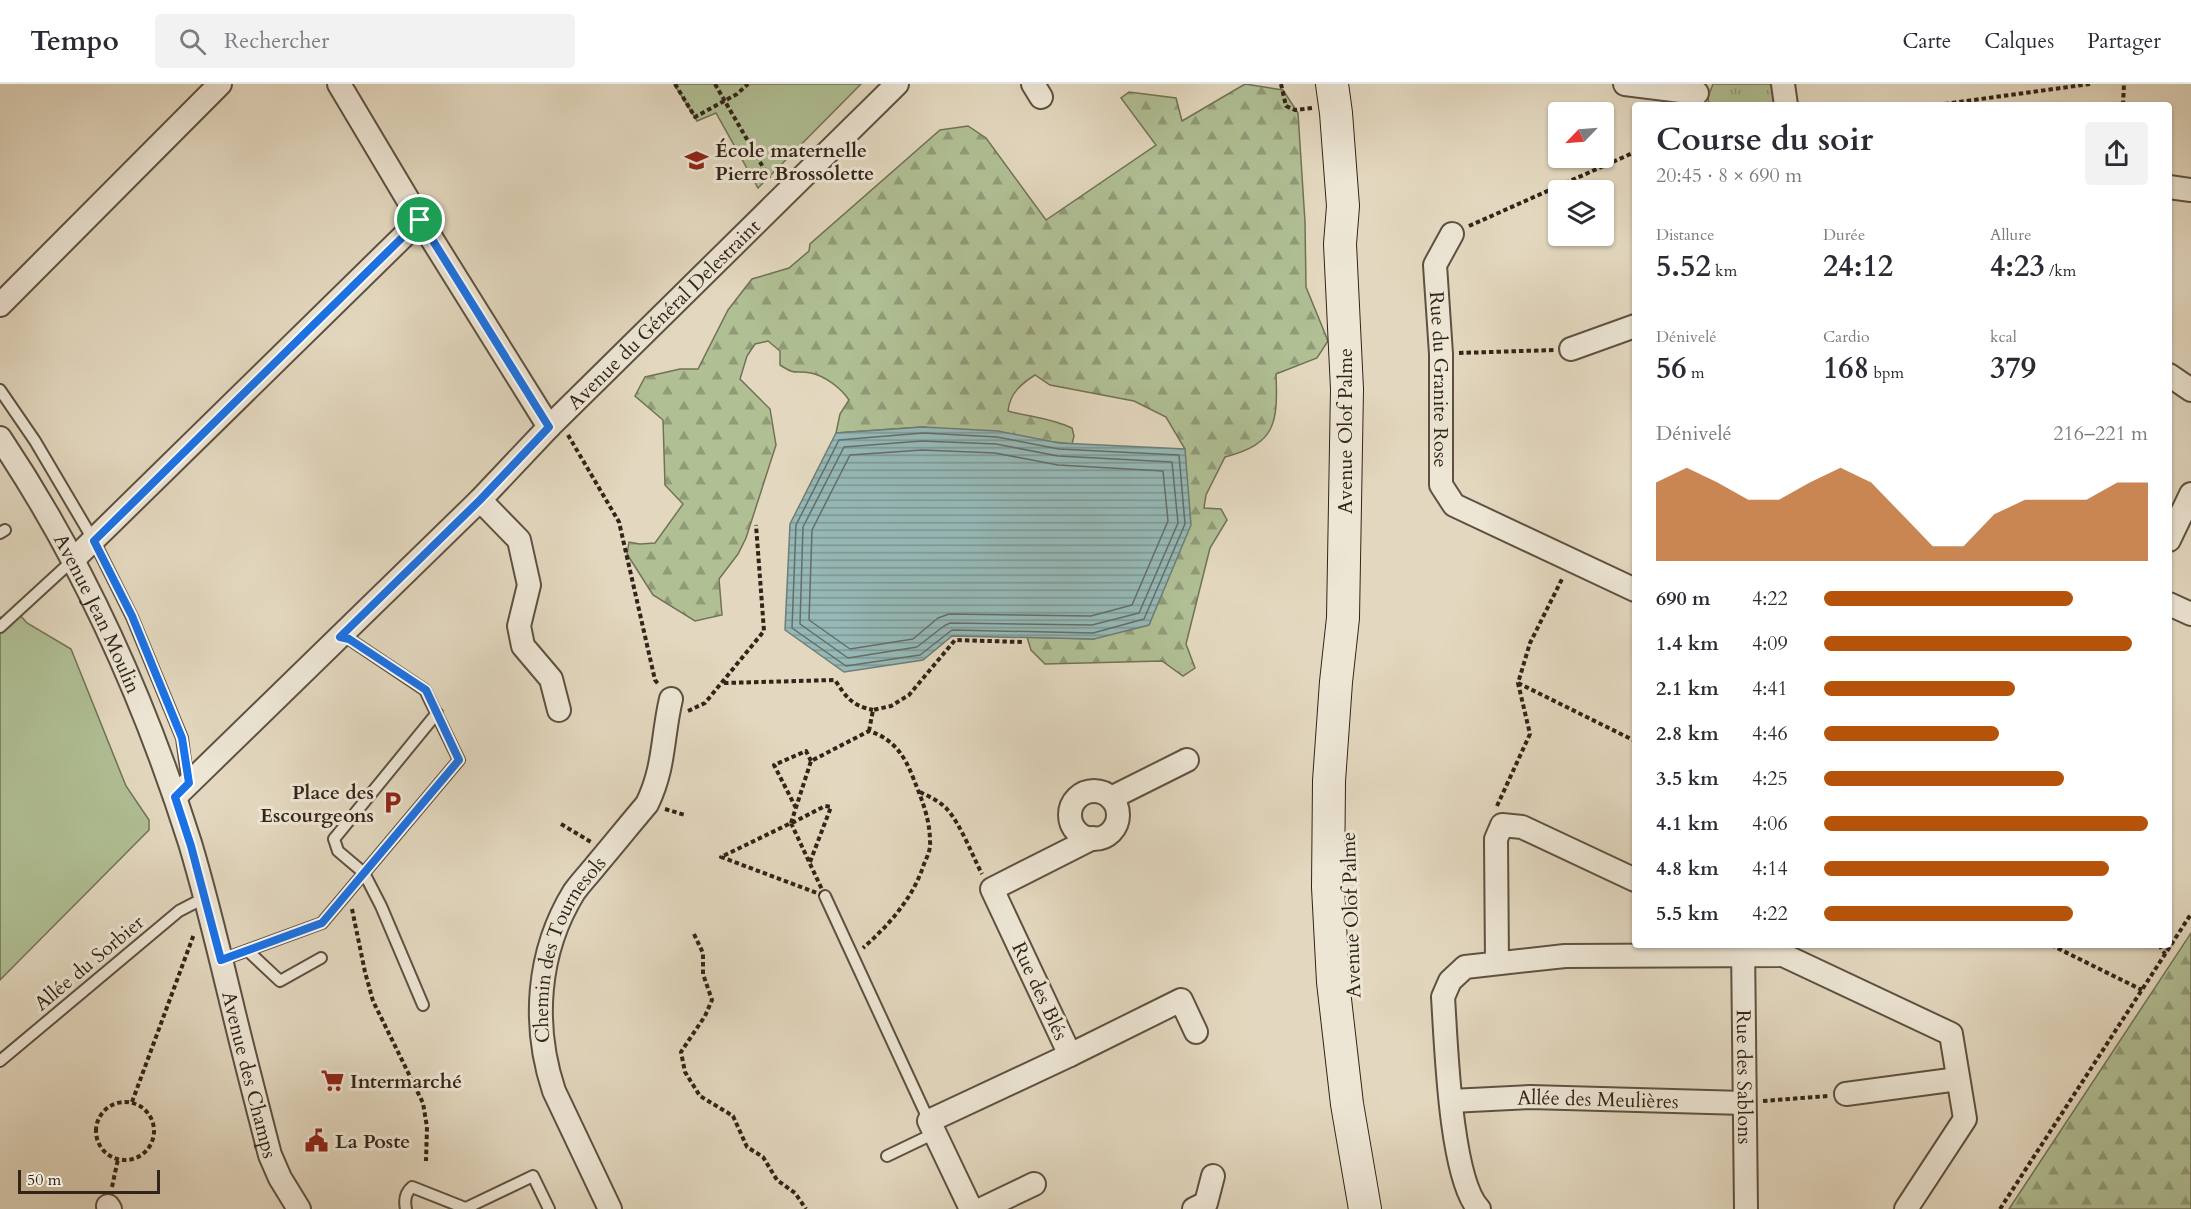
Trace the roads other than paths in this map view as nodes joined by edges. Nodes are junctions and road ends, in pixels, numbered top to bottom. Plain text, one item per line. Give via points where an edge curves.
1 (220, 84) edge
2 (339, 84) edge
3 (897, 84) edge
4 (1310, 84) edge
5 (1332, 84) edge
6 (1625, 84) edge
7 (1783, 84) edge
8 (1698, 94) edge
9 (1786, 102) edge
10 (2172, 187) edge
11 (2191, 190) edge
12 (420, 220) junction
13 (1452, 234) road end
14 (1340, 244) junction
15 (0, 304) edge
16 (1632, 327) edge
17 (1571, 349) road end
18 (2172, 377) edge
19 (0, 390) edge
20 (2191, 390) edge
21 (549, 427) junction
22 (0, 438) edge
23 (2191, 494) edge
24 (480, 500) junction
25 (2172, 534) edge
26 (94, 541) junction
27 (73, 560) junction
28 (1632, 589) edge
29 (2172, 605) edge
30 (2191, 614) edge
31 (1343, 618) junction
32 (0, 627) edge
33 (340, 637) junction
34 (671, 699) road end
35 (559, 710) dead end
36 (437, 713) junction
37 (1186, 760) dead end
38 (182, 790) junction
39 (1111, 798) junction
40 (1093, 838) junction
41 (364, 873) junction
42 (1632, 879) edge
43 (825, 896) road end
44 (204, 898) junction
45 (1658, 950) edge
46 (1743, 950) edge
47 (248, 951) junction
48 (321, 958) dead end
49 (221, 960) junction
50 (1497, 963) junction
51 (423, 1005) dead end
52 (1196, 1032) dead end
53 (1070, 1055) junction
54 (0, 1061) edge
55 (1958, 1079) junction
56 (1846, 1094) road end
57 (1450, 1101) junction
58 (1744, 1103) junction
59 (932, 1127) junction
60 (887, 1156) dead end
61 (1213, 1176) dead end
62 (1034, 1184) dead end
63 (294, 1207) edge
64 (464, 1208) edge
65 (406, 1209) edge
66 (549, 1209) edge
67 (610, 1209) edge
68 (971, 1209) edge
69 (981, 1209) edge
70 (1194, 1209) edge
71 (1365, 1209) edge
72 (1388, 1209) edge
73 (1479, 1209) edge
74 (1746, 1209) edge
75 (1906, 1209) edge

1 - 15 street
2 - 12 street
3 - 21 street, Avenue du Général Delestraint
4 - 14 main road, Avenue Olof Palme
5 - 14 main road, Avenue Olof Palme via 1343,206
6 - 8 street
7 - 9 street
10 - 11 street
12 - 21 street
12 - 26 street
13 - 28 street, Rue du Granite Rose via 1436,265 1441,485 1454,505
14 - 31 main road, Avenue Olof Palme via 1347,389
16 - 17 street
18 - 20 street
19 - 26 lane
21 - 24 street, Avenue du Général Delestraint
22 - 27 street, Avenue Jean Moulin
23 - 25 street
24 - 33 street, Avenue du Général Delestraint
24 - 35 street via 519,540 529,585 519,626 523,646 551,679
26 - 27 street
26 - 38 lane via 132,616 182,738
27 - 32 lane
27 - 38 street, Avenue Jean Moulin
29 - 30 street
31 - 71 main road, Avenue Olof Palme via 1329,781 1328,887 1333,982 1347,1104
31 - 72 main road, Avenue Olof Palme via 1348,677 1347,852 1354,1000 1377,1173
33 - 36 lane via 349,639 426,690
33 - 38 street, Avenue du Général Delestraint
34 - 67 street, Chemin des Tournesols via 655,787 647,804 575,890 560,918 540,1001 544,1054 554,1091
36 - 41 lane via 459,760
36 - 41 lane via 334,839 338,851
37 - 39 street
38 - 44 street, Avenue des Champs
39 - 40 street via 1118,812 1117,820 1108,833
39 - 40 street via 1089,791 1072,805 1074,827
40 - 53 street, Rue des Blés via 992,889
41 - 47 lane via 322,923
41 - 51 lane
42 - 50 street via 1522,827 1502,825 1496,839
43 - 59 lane
44 - 49 street, Avenue des Champs
44 - 54 lane, Allée du Sorbier via 179,911
45 - 46 street
45 - 50 street
46 - 55 street via 1783,955 1951,1034
46 - 58 street, Rue des Sablons
47 - 48 lane via 280,981
47 - 49 lane
49 - 63 street, Avenue des Champs via 270,1155
50 - 57 street via 1466,967 1450,981 1443,997
52 - 53 street via 1181,1000
53 - 59 street, Rue des Blés
55 - 56 street
55 - 75 street via 1965,1119
57 - 58 street, Allée des Meulières via 1530,1096
57 - 73 street via 1460,1167
58 - 74 street, Rue des Sablons
59 - 60 lane
59 - 68 street
61 - 70 street via 1206,1203
62 - 69 street
64 - 65 lane via 412,1187 407,1191
64 - 66 lane via 533,1176

